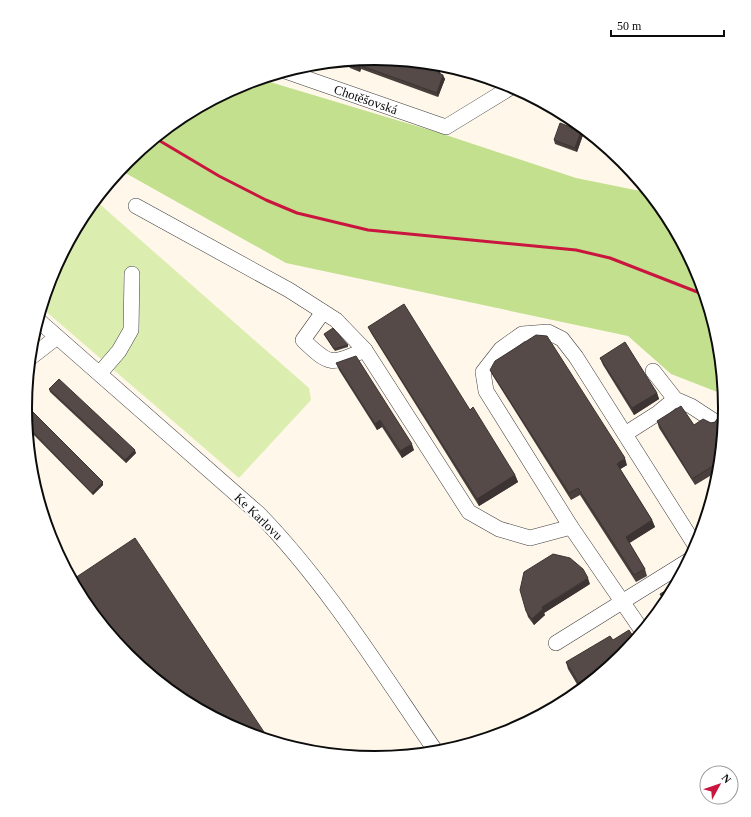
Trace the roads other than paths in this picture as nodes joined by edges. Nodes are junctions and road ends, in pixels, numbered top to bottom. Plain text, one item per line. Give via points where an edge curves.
1 (296, 75) edge
2 (506, 90) edge
3 (136, 206) dead end
4 (132, 274) dead end
5 (322, 312) junction
6 (43, 324) edge
7 (57, 337) junction
8 (365, 350) junction
9 (37, 353) edge
10 (653, 371) dead end
11 (100, 373) junction
12 (675, 399) junction
13 (714, 421) edge
14 (625, 434) junction
15 (571, 527) junction
16 (693, 541) edge
17 (681, 565) edge
18 (623, 603) junction
19 (640, 628) edge
20 (556, 643) dead end
21 (432, 747) edge

1 - 2 street, Chotěšovská via 446,127
3 - 5 street via 289,290
4 - 11 street via 130,330 119,351
5 - 8 street via 336,320
5 - 8 street via 303,340 321,358 336,362
6 - 7 street, Ke Karlovu
7 - 9 street
7 - 11 street, Ke Karlovu
8 - 15 street via 469,512 499,529 530,538
10 - 12 street
11 - 21 street, Ke Karlovu via 285,540 360,640
12 - 13 street
12 - 14 street
14 - 15 street via 576,357 562,339 548,332 522,334 501,348 483,372 486,391
14 - 16 street
15 - 18 street
17 - 18 street
18 - 19 street
18 - 20 street

